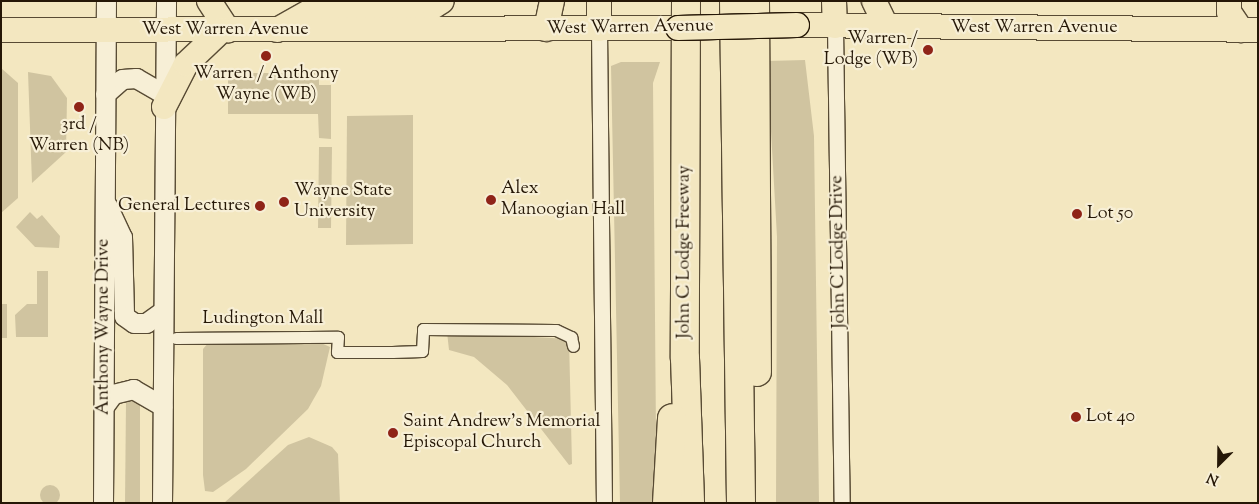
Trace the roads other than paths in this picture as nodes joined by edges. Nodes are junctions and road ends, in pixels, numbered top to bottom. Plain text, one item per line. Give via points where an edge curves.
1 (106, 1) edge
2 (166, 1) edge
3 (209, 1) edge
4 (442, 1) edge
5 (552, 1) edge
6 (599, 1) edge
7 (686, 1) edge
8 (734, 1) edge
9 (756, 1) edge
10 (834, 1) edge
11 (874, 1) edge
12 (1229, 1) edge
13 (835, 26) junction
14 (886, 26) junction
15 (546, 29) junction
16 (600, 29) junction
17 (1, 30) edge
18 (106, 30) junction
19 (166, 30) junction
20 (225, 30) junction
21 (275, 30) junction
22 (1250, 30) edge
23 (105, 94) junction
24 (164, 101) junction
25 (104, 199) junction
26 (161, 312) junction
27 (176, 338) dead end
28 (573, 346) dead end
29 (685, 358) junction
30 (105, 404) junction
31 (162, 406) junction
32 (740, 491) edge
33 (103, 503) edge
34 (162, 503) edge
35 (604, 503) edge
36 (667, 503) edge
37 (690, 503) edge
38 (842, 503) edge

1 - 18 street, Anthony Wayne Drive
2 - 19 street
3 - 20 main road
4 - 21 main road via 434,6 321,5
5 - 15 main road
6 - 16 main road
7 - 29 highway, John C Lodge Freeway
8 - 32 highway
9 - 32 highway via 758,409
10 - 13 main road, John C Lodge Drive
11 - 14 main road
12 - 22 main road via 1229,12
13 - 14 main road, West Warren Avenue
13 - 16 main road, West Warren Avenue, bridge
13 - 38 street, John C Lodge Drive
14 - 22 main road, West Warren Avenue
15 - 16 main road, West Warren Avenue
15 - 21 main road, West Warren Avenue
16 - 35 street
17 - 18 main road, West Warren Avenue
18 - 19 main road, West Warren Avenue
18 - 23 street, Anthony Wayne Drive
19 - 20 main road, West Warren Avenue
19 - 24 street
20 - 21 main road, West Warren Avenue
20 - 24 main road via 186,64
23 - 24 street via 122,79 136,78
23 - 25 street, Anthony Wayne Drive
24 - 26 street
25 - 26 street via 122,237 124,316 134,323 146,323
25 - 30 street, Anthony Wayne Drive
26 - 31 street
27 - 28 street, Ludington Mall via 338,337 337,352 392,352 422,351 423,329 556,330 571,338
29 - 36 highway via 673,404
29 - 37 highway, John C Lodge Freeway
30 - 31 street via 113,394 133,389
30 - 33 street, Anthony Wayne Drive
31 - 34 street

